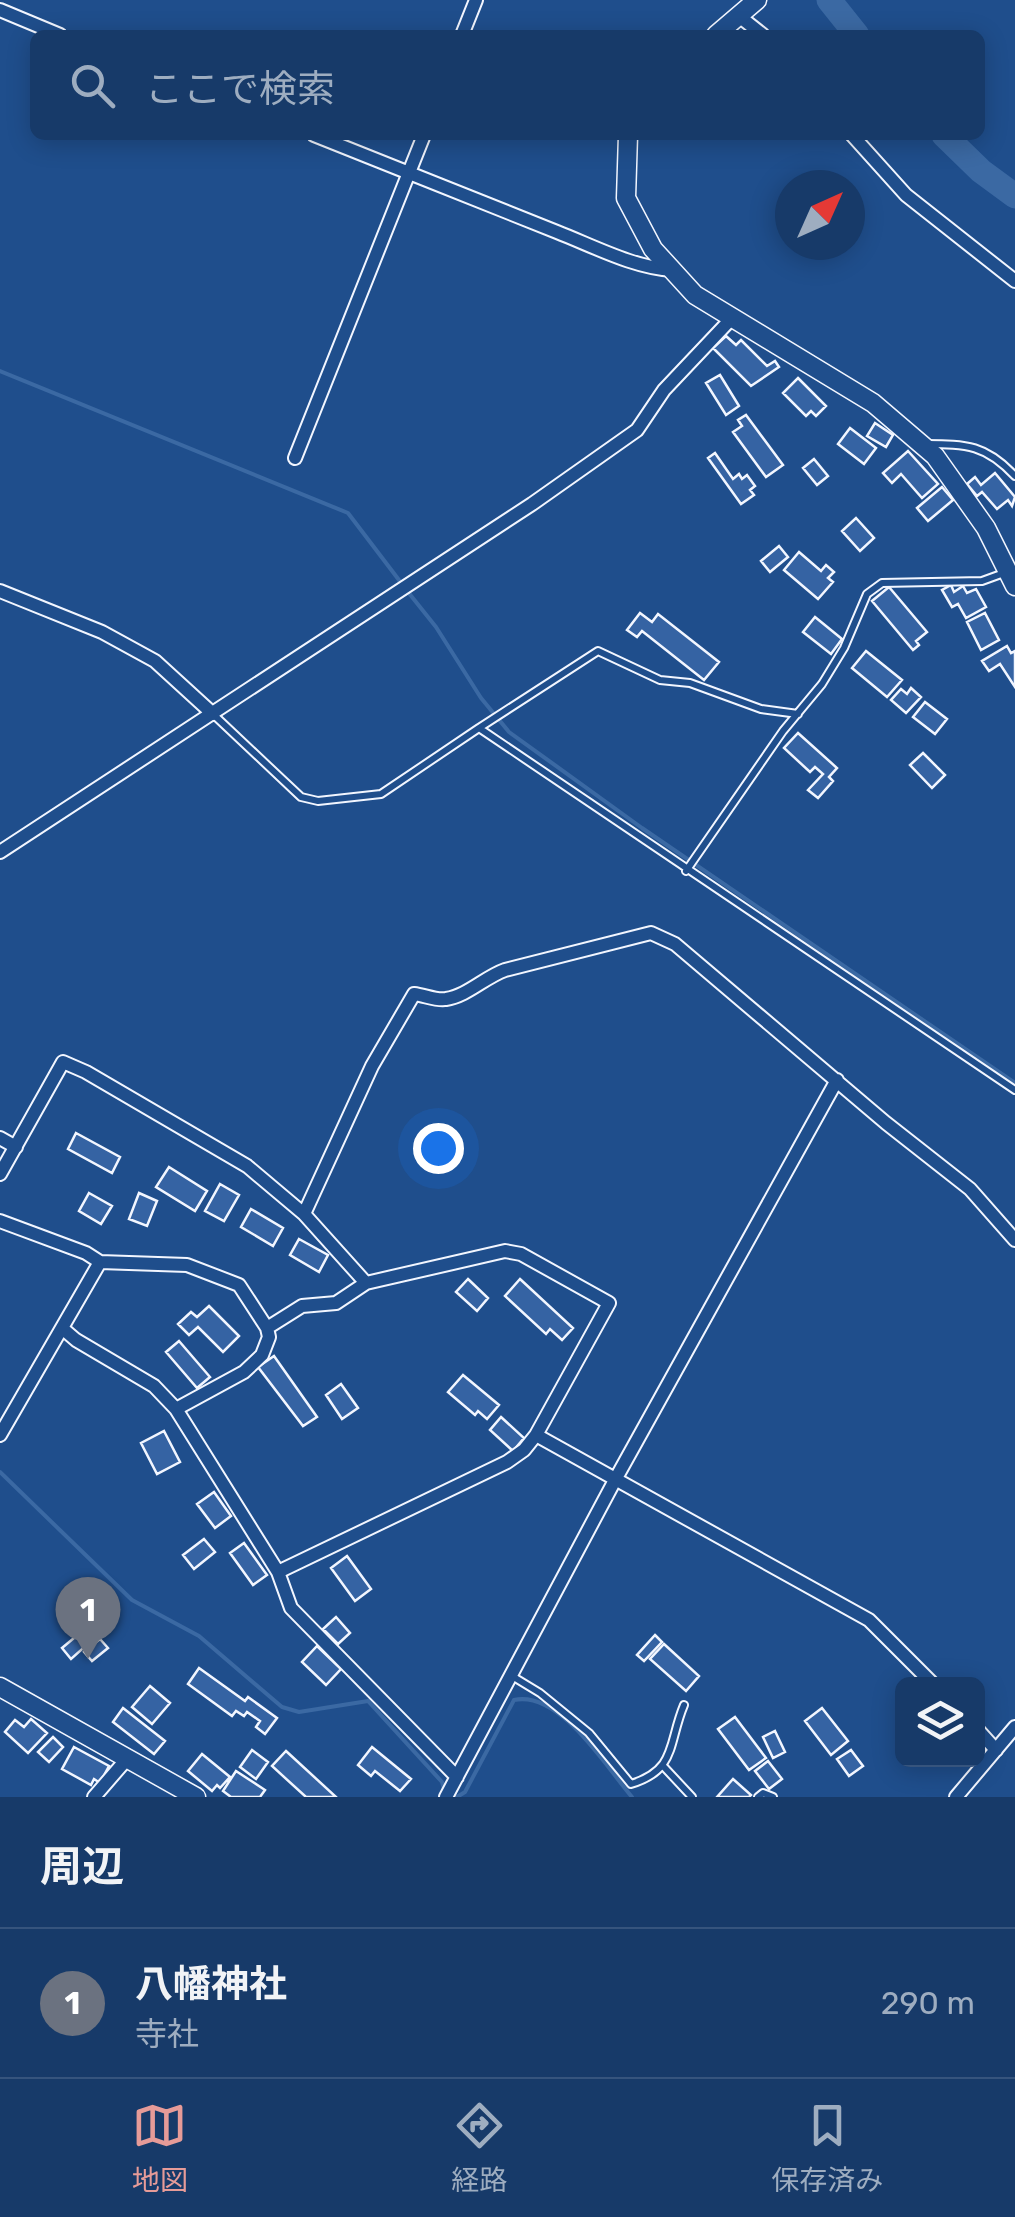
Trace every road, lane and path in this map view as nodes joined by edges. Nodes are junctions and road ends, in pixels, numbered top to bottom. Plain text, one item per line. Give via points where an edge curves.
1 (476, 0) edge
2 (757, 0) edge
3 (1, 5) edge
4 (738, 16) junction
5 (50, 30) edge
6 (464, 30) edge
7 (722, 30) edge
8 (756, 30) edge
9 (326, 140) edge
10 (422, 140) edge
11 (628, 140) edge
12 (856, 140) edge
13 (409, 174) junction
14 (673, 270) junction
15 (1015, 281) edge
16 (734, 318) junction
17 (920, 444) junction
18 (295, 458) dead end
19 (1015, 476) edge
20 (1012, 575) edge
21 (0, 591) edge
22 (213, 714) junction
23 (798, 714) junction
24 (480, 728) junction
25 (0, 852) edge
26 (686, 871) junction
27 (837, 1080) junction
28 (1015, 1090) edge
29 (0, 1138) edge
30 (16, 1147) junction
31 (0, 1174) edge
32 (304, 1214) junction
33 (0, 1221) edge
34 (1015, 1240) edge
35 (100, 1262) junction
36 (366, 1283) junction
37 (62, 1328) junction
38 (267, 1328) junction
39 (176, 1410) junction
40 (0, 1435) edge
41 (536, 1435) junction
42 (615, 1480) junction
43 (278, 1572) junction
44 (512, 1676) junction
45 (927, 1677) edge
46 (0, 1687) edge
47 (684, 1705) dead end
48 (1015, 1727) edge
49 (985, 1738) edge
50 (996, 1750) junction
51 (126, 1760) junction
52 (664, 1767) junction
53 (455, 1781) junction
54 (94, 1797) edge
55 (196, 1797) edge
56 (446, 1797) edge
57 (692, 1797) edge
58 (758, 1797) edge
59 (773, 1797) edge
60 (956, 1797) edge

1 - 6 street
2 - 4 street
3 - 5 street
4 - 7 street
4 - 8 street
9 - 13 street
10 - 13 street
11 - 14 street via 626,198
12 - 15 street via 906,195
13 - 14 street
13 - 18 street
14 - 16 street via 696,295
16 - 17 street via 872,403
16 - 22 street via 664,390 637,430
17 - 19 lane via 962,444 995,454
17 - 20 street via 986,528
20 - 23 lane via 882,583 868,594 844,648
21 - 22 street via 155,661
22 - 24 lane via 301,796 318,801 381,794
22 - 25 street
23 - 24 lane via 761,709 690,682 660,680 598,651
23 - 26 lane
24 - 26 lane
26 - 28 lane
27 - 32 street via 675,944 650,933 637,936 505,970 450,998 414,994 372,1066
27 - 34 street via 970,1189
27 - 42 street
29 - 30 street
30 - 31 street
30 - 32 street via 63,1062 247,1166
32 - 36 street
33 - 35 street
35 - 37 street
35 - 38 street via 187,1265 239,1285
36 - 38 street via 336,1302 302,1306
36 - 41 street via 505,1251 610,1303
37 - 39 street via 154,1386
37 - 40 street
38 - 39 street via 258,1362
39 - 43 street
41 - 42 street
41 - 43 street via 507,1462
42 - 44 street
42 - 45 street via 869,1620
43 - 53 street via 291,1608
44 - 52 lane via 590,1733 631,1784
44 - 53 street
46 - 51 street
47 - 52 lane
48 - 50 street
49 - 50 street
50 - 60 street
51 - 54 street
51 - 55 street
52 - 57 lane
53 - 56 street
58 - 59 lane

